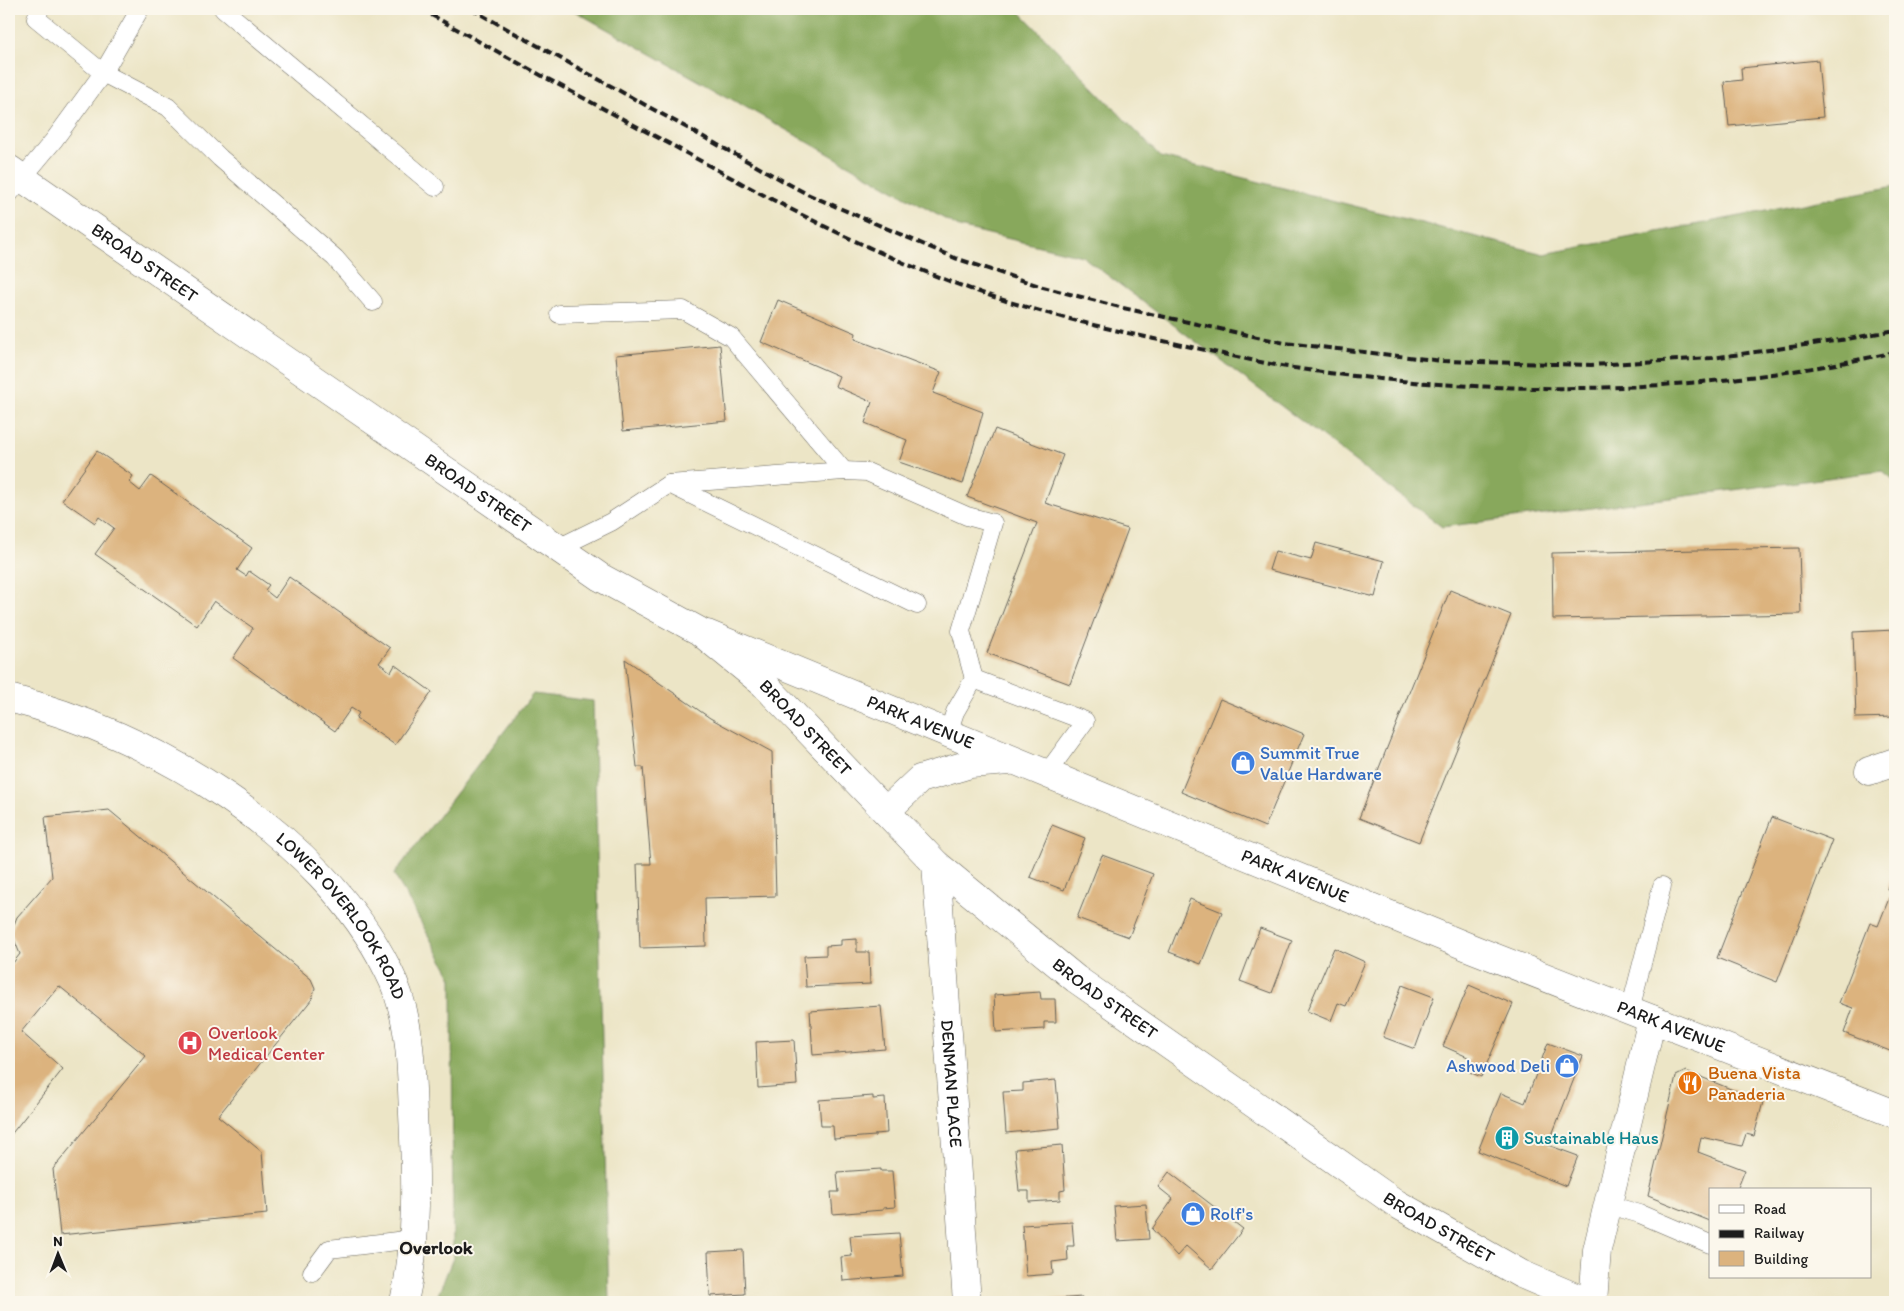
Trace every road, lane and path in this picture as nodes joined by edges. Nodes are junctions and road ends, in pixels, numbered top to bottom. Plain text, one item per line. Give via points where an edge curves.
1 (40, 9) edge
2 (140, 9) edge
3 (223, 9) edge
4 (103, 73) junction
5 (13, 180) edge
6 (435, 187) dead end
7 (373, 302) dead end
8 (559, 314) dead end
9 (844, 471) junction
10 (669, 484) junction
11 (558, 548) junction
12 (917, 605) dead end
13 (699, 631) junction
14 (974, 679) junction
15 (9, 698) edge
16 (948, 733) junction
17 (1015, 760) junction
18 (1895, 762) edge
19 (1869, 771) dead end
20 (1047, 773) junction
21 (886, 811) junction
22 (936, 864) junction
23 (1662, 886) dead end
24 (1641, 1015) junction
25 (1895, 1114) edge
26 (1608, 1205) junction
27 (414, 1239) junction
28 (1709, 1244) edge
29 (312, 1272) dead end
30 (404, 1302) edge
31 (967, 1302) edge
32 (1587, 1302) edge
33 (1592, 1302) edge

1 - 4 lane via 36,18
2 - 4 lane
3 - 6 lane
4 - 5 lane via 54,140
4 - 7 lane via 168,107 220,158 335,258
5 - 11 street, BROAD STREET
8 - 9 lane via 683,310 731,336
9 - 10 lane
9 - 14 lane via 867,472 967,516 993,523 961,631
10 - 11 lane via 611,522
10 - 12 lane
11 - 13 street, BROAD STREET via 600,577
13 - 16 street, PARK AVENUE
13 - 21 street, BROAD STREET via 764,684
14 - 16 lane
14 - 20 lane via 1085,721
15 - 27 street, LOWER OVERLOOK ROAD via 48,708 95,726 204,783 277,833 342,898 389,971 403,1011 411,1056 416,1161
16 - 17 street, PARK AVENUE
17 - 20 street, PARK AVENUE
17 - 21 street via 970,764 920,779
18 - 19 street
20 - 24 street, PARK AVENUE
21 - 22 street, BROAD STREET
22 - 31 street, DENMAN PLACE
22 - 32 street, BROAD STREET via 1076,979 1397,1204 1521,1274
23 - 24 lane
24 - 25 street, PARK AVENUE
24 - 26 street
26 - 28 lane via 1640,1214
26 - 33 street via 1597,1250
27 - 29 lane via 329,1249
27 - 30 street, LOWER OVERLOOK ROAD

